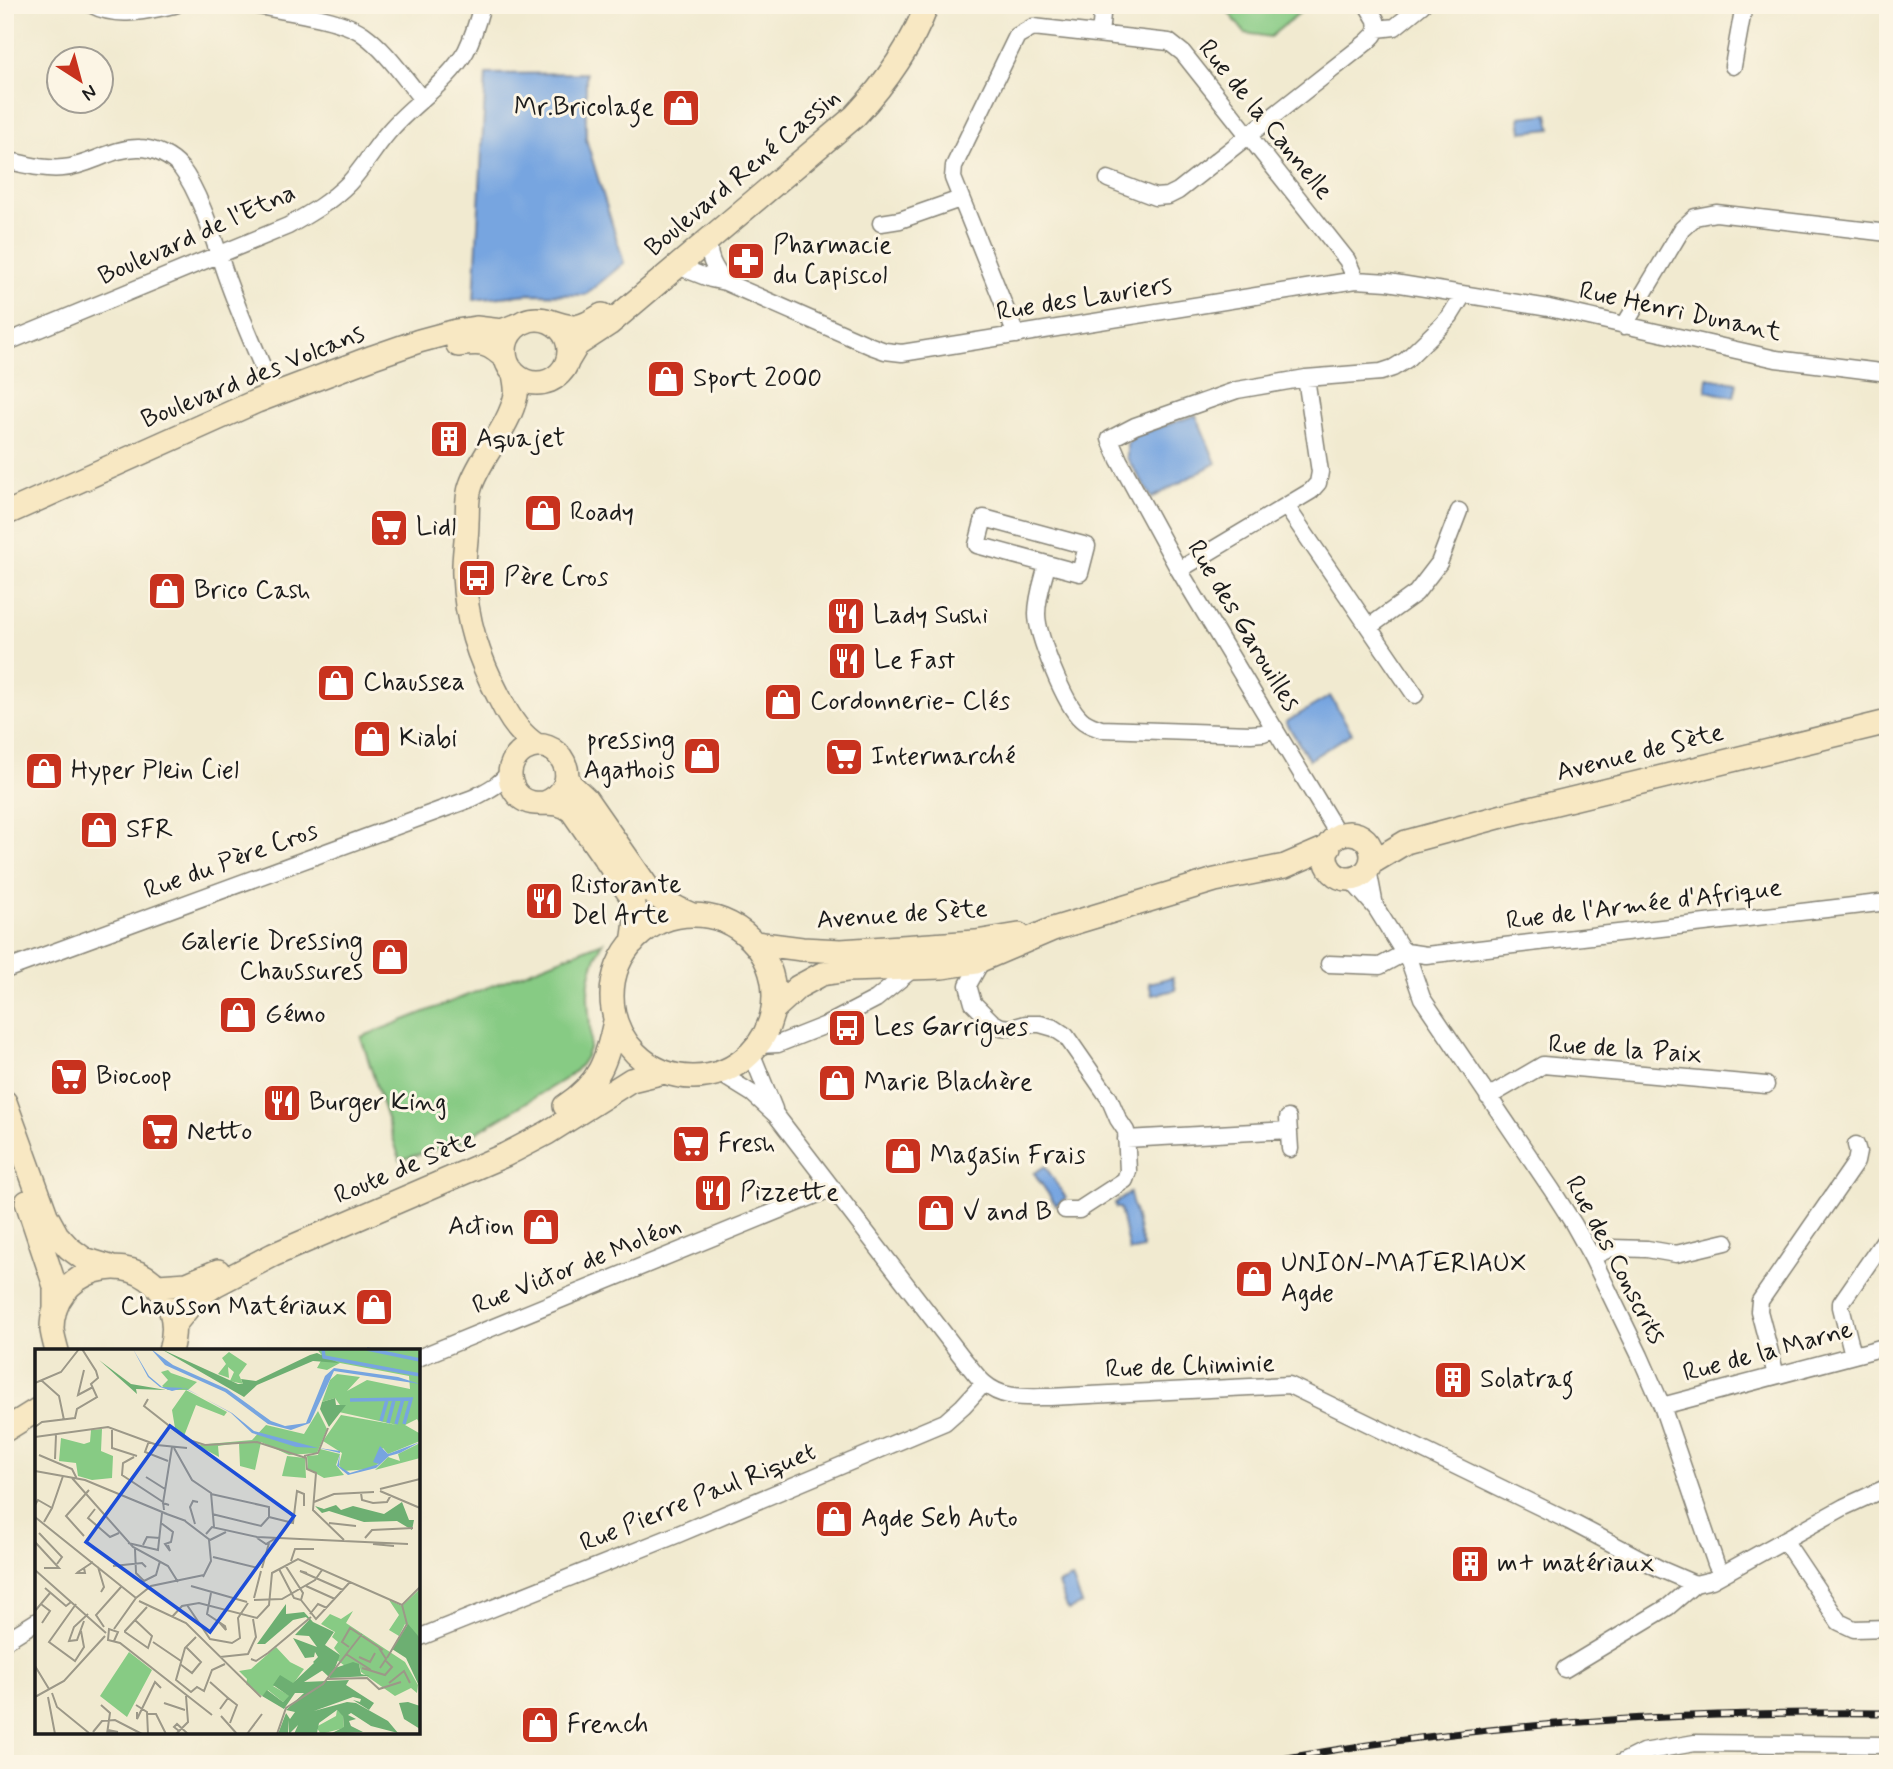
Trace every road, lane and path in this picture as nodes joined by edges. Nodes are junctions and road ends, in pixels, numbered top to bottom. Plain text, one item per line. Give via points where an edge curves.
1 (92, 5) edge
2 (175, 5) edge
3 (253, 5) edge
4 (482, 5) edge
5 (915, 5) edge
6 (927, 5) edge
7 (1103, 5) edge
8 (1367, 5) edge
9 (1422, 5) edge
10 (1744, 5) edge
11 (1377, 29) junction
12 (1100, 34) junction
13 (1733, 66) dead end
14 (422, 99) junction
15 (1248, 135) junction
16 (5, 160) edge
17 (1108, 179) dead end
18 (960, 199) junction
19 (881, 223) dead end
20 (1888, 233) edge
21 (710, 238) junction
22 (220, 255) junction
23 (677, 266) junction
24 (1356, 280) junction
25 (725, 282) junction
26 (1463, 295) junction
27 (537, 320) junction
28 (1624, 326) junction
29 (1016, 335) junction
30 (5, 343) edge
31 (568, 360) junction
32 (510, 366) junction
33 (1888, 373) edge
34 (1306, 378) junction
35 (547, 381) junction
36 (274, 394) junction
37 (1286, 506) junction
38 (1459, 511) dead end
39 (5, 514) edge
40 (467, 522) junction
41 (5, 529) edge
42 (1047, 565) junction
43 (1179, 570) junction
44 (1368, 627) junction
45 (1415, 695) dead end
46 (507, 713) junction
47 (1888, 722) edge
48 (1275, 728) junction
49 (538, 746) junction
50 (512, 765) junction
51 (567, 776) junction
52 (521, 797) junction
53 (473, 798) junction
54 (545, 803) junction
55 (1406, 842) junction
56 (1348, 860) junction
57 (1888, 902) edge
58 (691, 915) junction
59 (1053, 929) junction
60 (633, 942) junction
61 (755, 943) junction
62 (1406, 952) junction
63 (982, 960) junction
64 (1329, 964) dead end
65 (924, 968) junction
66 (5, 970) edge
67 (968, 985) junction
68 (774, 1009) junction
69 (615, 1021) junction
70 (755, 1048) junction
71 (664, 1072) junction
72 (719, 1073) junction
73 (1766, 1085) dead end
74 (1488, 1097) junction
75 (5, 1102) edge
76 (776, 1115) junction
77 (1126, 1139) junction
78 (5, 1143) edge
79 (1856, 1145) dead end
80 (1290, 1149) dead end
81 (833, 1188) junction
82 (1065, 1210) dead end
83 (1888, 1235) edge
84 (1726, 1242) dead end
85 (1592, 1257) junction
86 (110, 1267) junction
87 (158, 1286) junction
88 (55, 1310) junction
89 (176, 1341) edge
90 (1888, 1346) edge
91 (56, 1349) edge
92 (1853, 1355) junction
93 (420, 1357) edge
94 (1776, 1375) junction
95 (984, 1383) junction
96 (35, 1398) edge
97 (1662, 1406) junction
98 (35, 1411) edge
99 (10, 1427) edge
100 (1888, 1487) edge
101 (1784, 1540) junction
102 (1721, 1574) junction
103 (1695, 1584) junction
104 (35, 1622) edge
105 (1888, 1628) edge
106 (420, 1637) edge
107 (5, 1641) edge
108 (1565, 1669) dead end
109 (1888, 1745) edge
110 (1619, 1764) edge

1 - 2 street via 115,13
3 - 14 street via 341,23 362,33
4 - 14 street, Boulevard de l'Etna via 466,51
5 - 27 street, Boulevard René Cassin via 864,88 719,218 586,325 570,328
6 - 21 street, Boulevard René Cassin via 893,69 855,116
7 - 12 street
8 - 11 street
9 - 11 street via 1395,27
10 - 13 street
11 - 15 street via 1367,42
12 - 15 street, Rue de la Cannelle via 1169,42 1183,53
12 - 18 street, Rue de la Cannelle via 1033,27 1017,36 954,166
14 - 22 street, Boulevard de l'Etna via 388,131 350,182 322,207
15 - 17 street via 1168,196 1155,197
15 - 24 street, Rue de la Cannelle via 1348,260
16 - 22 street via 63,168 121,149 142,147 163,153 180,166 191,184
18 - 19 street
18 - 29 street, Rue de la Cannelle
20 - 28 street via 1716,213 1695,217 1682,229
21 - 23 street, Boulevard René Cassin
21 - 25 street via 708,249
22 - 30 street, Boulevard de l'Etna
22 - 36 street
23 - 25 street, Rue des Lauriers
23 - 31 street, Boulevard René Cassin via 577,345
24 - 26 street, Rue des Lauriers
24 - 29 street, Rue des Lauriers
25 - 29 street, Rue des Lauriers via 885,351 902,353
26 - 28 street, Rue Henri Dunant
26 - 34 street via 1441,326 1393,368
27 - 31 street via 562,331
27 - 32 street via 520,324 507,339
27 - 36 street, Boulevard des Volcans via 502,331 476,328 419,341
28 - 33 street, Rue Henri Dunant via 1776,359
31 - 35 street via 556,377
32 - 35 street via 529,383
32 - 40 street via 517,392 470,485
32 - 41 street, Boulevard des Volcans via 494,347 478,343 400,362 263,414
34 - 37 street via 1320,472 1311,491
34 - 43 street, Rue des Garouilles via 1237,390 1110,439
35 - 40 street via 534,394
36 - 39 street, Boulevard des Volcans
37 - 43 street
37 - 44 street
38 - 44 street via 1439,563 1416,593
40 - 46 street via 464,575 471,627 481,662
42 - 42 street via 1080,573 1087,546 984,518 977,545
42 - 48 street via 1038,600 1039,629 1070,706 1088,725 1251,734
43 - 48 street, Rue des Garouilles
44 - 45 street
46 - 49 street
46 - 50 street via 515,747
47 - 55 street, Avenue de Sète
48 - 56 street, Rue des Garouilles
49 - 50 street via 520,753
49 - 51 street via 561,757
50 - 52 street via 510,780
50 - 53 street, Rue du Père Cros via 504,780
51 - 54 street via 561,793
51 - 58 street via 648,888
52 - 53 street, Rue du Père Cros via 506,793
52 - 54 street
53 - 66 street, Rue du Père Cros
54 - 60 street via 564,804 572,810 631,896 637,923
55 - 56 street, Avenue de Sète
55 - 56 street, Avenue de Sète via 1363,838 1371,849
56 - 59 street, Avenue de Sète via 1215,880
56 - 62 street
57 - 62 street, Rue de l'Armée d'Afrique via 1426,955
58 - 60 street via 649,928
58 - 61 street via 715,918
59 - 61 street, Avenue de Sète via 975,942 841,951
59 - 63 street, Avenue de Sète
60 - 69 street via 614,979
61 - 68 street via 768,964
62 - 64 street, Rue de l'Armée d'Afrique via 1380,966
62 - 74 street, Rue des Conscrits via 1422,998
63 - 65 street, Avenue de Sète
63 - 67 street
65 - 67 street
65 - 68 street, Avenue de Sète via 822,974 798,987
65 - 70 street via 826,1025
67 - 77 street via 973,1003 992,1023 1012,1028 1040,1024 1066,1036 1109,1098
68 - 70 street
69 - 71 street via 626,1043 643,1061
69 - 87 street, Route de Sète via 601,1072 576,1099 540,1123 187,1284
70 - 72 street
70 - 76 street, Rue de Chiminie
71 - 72 street via 682,1077
71 - 89 street, Route de Sète via 631,1080 505,1155 226,1279 195,1299
72 - 76 street, Rue de Chiminie
73 - 74 street, Rue de la Paix via 1543,1065
74 - 85 street, Rue des Conscrits
75 - 86 street via 57,1235 84,1259
76 - 81 street, Rue de Chiminie
77 - 80 street via 1289,1124
77 - 82 street via 1125,1180 1079,1210
78 - 88 street via 55,1286
79 - 94 street via 1856,1162 1760,1301
81 - 93 street, Rue Victor de Moléon
81 - 95 street, Rue de Chiminie
83 - 92 street via 1842,1303
84 - 85 street via 1676,1254 1611,1248
85 - 97 street, Rue des Conscrits
86 - 87 street via 134,1270
86 - 88 street via 76,1280
87 - 89 street via 170,1303
88 - 91 street
90 - 92 street, Rue de la Marne
92 - 94 street, Rue de la Marne
94 - 97 street, Rue de la Marne
95 - 103 street, Rue de Chiminie via 1011,1396 1050,1397 1289,1385
95 - 106 street, Rue Pierre Paul Riquet via 946,1422
96 - 99 street
97 - 102 street, Rue des Conscrits
98 - 99 street
100 - 101 street
101 - 102 street
101 - 105 street via 1839,1622 1854,1629
102 - 103 street
103 - 108 street via 1668,1607
104 - 107 street
109 - 110 street via 1695,1743 1643,1752

